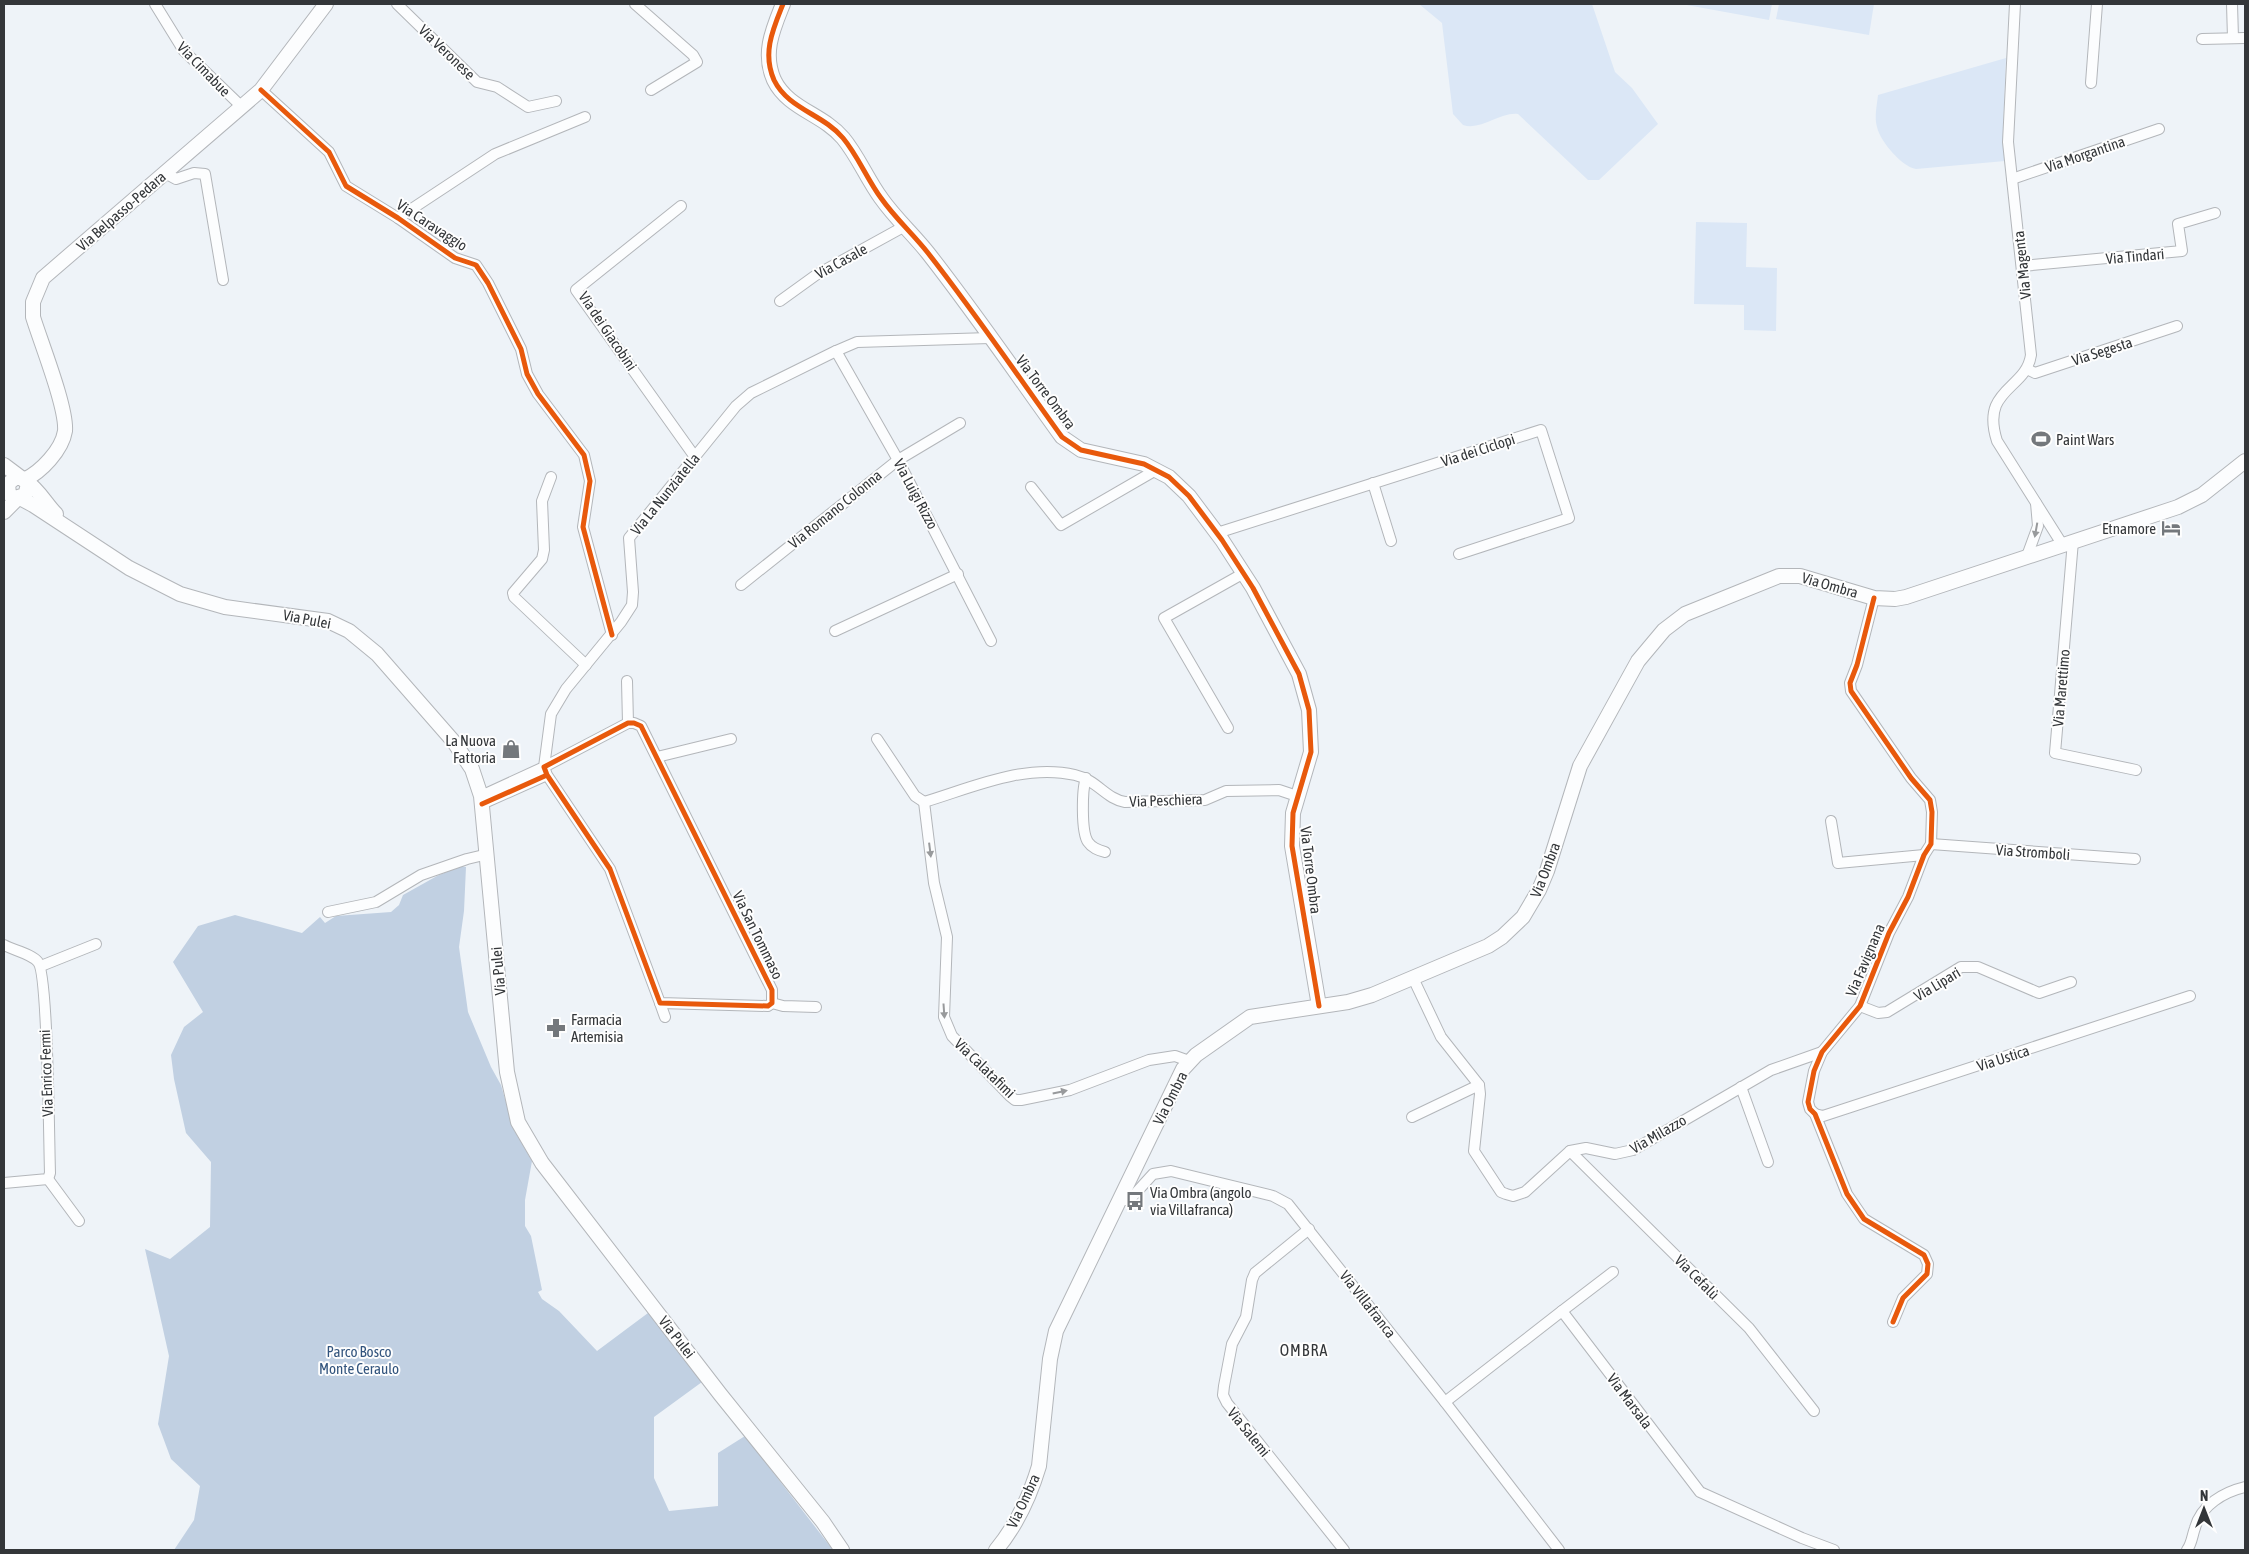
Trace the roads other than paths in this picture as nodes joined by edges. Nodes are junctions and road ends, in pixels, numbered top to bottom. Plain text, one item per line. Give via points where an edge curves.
1 (155, 4) edge
2 (326, 4) edge
3 (397, 4) edge
4 (635, 4) edge
5 (783, 4) edge
6 (2015, 4) edge
7 (2097, 4) edge
8 (2232, 4) edge
9 (2233, 38) junction
10 (2245, 38) edge
11 (2202, 40) dead end
12 (2092, 83) dead end
13 (261, 90) junction
14 (651, 90) dead end
15 (556, 101) dead end
16 (241, 106) junction
17 (585, 117) dead end
18 (2158, 129) dead end
19 (165, 173) junction
20 (2012, 179) junction
21 (681, 206) dead end
22 (2215, 213) dead end
23 (398, 218) junction
24 (905, 226) junction
25 (2022, 266) junction
26 (222, 280) dead end
27 (780, 301) dead end
28 (2177, 326) dead end
29 (990, 338) junction
30 (836, 351) junction
31 (2027, 369) junction
32 (960, 423) dead end
33 (695, 457) junction
34 (898, 460) junction
35 (2245, 461) edge
36 (4, 465) edge
37 (1156, 470) junction
38 (551, 477) dead end
39 (1373, 483) junction
40 (21, 488) edge
41 (1031, 488) dead end
42 (2036, 502) junction
43 (4, 512) edge
44 (73, 530) junction
45 (1217, 533) junction
46 (1392, 541) dead end
47 (2068, 543) junction
48 (1459, 554) dead end
49 (2027, 556) junction
50 (1244, 573) junction
51 (958, 574) junction
52 (740, 585) dead end
53 (1874, 598) junction
54 (835, 630) dead end
55 (612, 634) junction
56 (991, 641) dead end
57 (586, 665) junction
58 (627, 681) dead end
59 (628, 723) junction
60 (1228, 728) dead end
61 (730, 739) dead end
62 (877, 739) dead end
63 (657, 757) junction
64 (2136, 770) dead end
65 (545, 771) junction
66 (1086, 778) junction
67 (1297, 796) junction
68 (482, 800) junction
69 (924, 802) junction
70 (1831, 821) dead end
71 (1931, 844) junction
72 (1105, 852) dead end
73 (488, 854) junction
74 (1924, 855) junction
75 (2135, 859) dead end
76 (328, 912) dead end
77 (96, 944) dead end
78 (4, 945) edge
79 (40, 966) junction
80 (1413, 978) junction
81 (2071, 982) dead end
82 (2190, 996) dead end
83 (660, 1002) junction
84 (772, 1003) junction
85 (1319, 1006) junction
86 (1860, 1006) junction
87 (816, 1007) dead end
88 (665, 1018) dead end
89 (1822, 1052) junction
90 (1189, 1061) junction
91 (1479, 1085) junction
92 (1741, 1087) junction
93 (1815, 1114) junction
94 (1412, 1117) dead end
95 (1570, 1151) junction
96 (1768, 1162) dead end
97 (48, 1179) junction
98 (4, 1183) edge
99 (1120, 1198) junction
100 (79, 1221) dead end
101 (1308, 1229) junction
102 (1613, 1272) dead end
103 (1562, 1311) junction
104 (1893, 1322) dead end
105 (1445, 1402) junction
106 (1814, 1412) dead end
107 (2245, 1487) edge
108 (842, 1550) edge
109 (996, 1550) edge
110 (1344, 1550) edge
111 (1559, 1550) edge
112 (1834, 1550) edge
113 (2187, 1550) edge

1 - 16 street, Via Cimabue via 184,51
2 - 13 main road, Via Belpasso-Pedara
3 - 15 street, Via Veronese via 477,82 497,87 528,107
4 - 14 street via 697,62
5 - 24 main road, Via Torre Ombra via 769,46 771,71 776,83 791,101 842,136 882,200
6 - 20 street, Via Magenta via 2008,142
7 - 12 street
8 - 9 street
9 - 10 street
9 - 11 street
13 - 16 main road, Via Belpasso-Pedara
13 - 23 street, Via Caravaggio via 329,152 346,186
16 - 19 main road, Via Belpasso-Pedara
17 - 23 street via 495,154
18 - 20 street, Via Morgantina
19 - 26 street via 176,178 205,174
19 - 40 main road, Via Belpasso-Pedara via 43,278 33,302 33,317 64,419 63,441
20 - 25 street, Via Magenta
21 - 33 street, Via dei Giacobini via 576,290
22 - 25 street, Via Tindari via 2178,224 2182,251
23 - 55 street, Via Caravaggio via 455,258 476,266 521,349 527,374 538,394 584,455 590,481 583,527
24 - 27 street, Via Casale via 816,274
24 - 29 main road, Via Torre Ombra
25 - 31 street, Via Magenta via 2031,355
28 - 31 street, Via Segesta via 2035,373
29 - 30 street, Via La Nunziatella via 857,342
29 - 37 main road, Via Torre Ombra via 1062,437 1081,450 1144,464
30 - 33 street, Via La Nunziatella via 752,393 736,406
30 - 34 street, Via Luigi Rizzo
31 - 42 street via 2001,396 1993,421 1997,441
32 - 34 street, Via Romano Colonna
33 - 55 street, Via La Nunziatella via 629,538 633,600
34 - 51 street, Via Luigi Rizzo
34 - 52 street, Via Romano Colonna
35 - 47 main road, Via Ombra via 2202,495
36 - 40 main road
37 - 41 street via 1061,526
37 - 45 main road, Via Torre Ombra via 1169,477 1189,496
38 - 57 street via 542,501 542,559 513,593
39 - 45 street, Via dei Ciclopi
39 - 46 street
39 - 48 street, Via dei Ciclopi via 1541,430 1569,518
40 - 43 main road, Via Belpasso-Pedara
40 - 44 main road
40 - 44 main road via 45,502
42 - 47 street
42 -> 49 street via 2038,526
44 - 68 main road, Via Pulei via 129,568 180,594 225,607 328,621 349,631 377,654 454,742 472,769
45 - 50 main road, Via Torre Ombra
47 - 49 main road, Via Ombra
47 - 64 street, Via Marettimo via 2055,753
49 - 53 main road, Via Ombra via 1906,596
50 - 60 street via 1164,618
50 - 67 main road, Via Torre Ombra via 1292,659 1306,694 1311,752
51 - 54 street
51 - 56 street, Via Luigi Rizzo
53 - 71 street via 1850,683 1851,691 1910,778 1930,800
53 - 80 main road, Via Ombra via 1810,578 1779,576 1674,621 1647,648 1586,754 1576,776 1547,871 1523,917 1488,946
55 - 57 street, Via La Nunziatella
57 - 65 street, Via La Nunziatella via 551,714
58 - 59 street
59 - 63 street, Via San Tommaso via 641,726
59 - 65 street
61 - 63 street
62 - 69 street via 914,796
63 - 84 street, Via San Tommaso via 772,990
65 - 68 street
65 - 83 street via 610,869
66 - 67 street, Via Peschiera via 1117,801 1124,802 1205,800 1226,791 1279,790
66 - 69 street, Via Peschiera via 1038,772
66 - 72 street via 1082,788 1085,836 1096,850
67 - 85 main road, Via Torre Ombra via 1292,846
68 - 73 main road, Via Pulei
69 -> 90 street, Via Calatafimi via 934,883 946,937 944,1018 952,1036 1010,1096 1021,1100 1070,1090 1124,1068 1164,1057 1175,1056
70 - 74 street via 1838,863
71 - 74 street, Via Favignana
71 - 75 street, Via Stromboli
73 - 76 street via 421,875 376,902
73 - 108 main road, Via Pulei via 507,1072 518,1122 542,1163
74 - 86 street, Via Favignana
77 - 79 street
78 - 79 street via 32,957
79 - 97 street, Via Enrico Fermi via 45,1019
80 - 85 main road, Via Ombra via 1361,998
80 - 91 street via 1440,1037
81 - 86 street, Via Lipari via 2039,994 1969,966 1887,1012 1878,1013
82 - 93 street, Via Ustica via 1823,1116
83 - 84 street, Via San Tommaso via 768,1006
83 - 88 street
84 - 87 street
85 - 90 main road, Via Ombra via 1250,1017
86 - 89 street, Via Favignana
89 - 92 street, Via Milazzo via 1771,1070
89 - 93 street, Via Favignana via 1814,1071 1808,1102
90 - 99 main road, Via Ombra
91 - 94 street
91 - 95 street via 1474,1151 1501,1192 1513,1196 1525,1192
92 - 95 street, Via Milazzo via 1624,1153 1586,1148
92 - 96 street
93 - 104 street, Via Favignana via 1847,1194 1864,1219 1917,1250 1928,1264 1927,1274 1903,1298
95 - 106 street, Via Cefalù via 1749,1328
97 - 98 street
97 - 100 street
99 - 101 street, Via Villafranca via 1125,1200 1133,1196 1153,1174 1171,1171 1280,1199
99 - 109 main road, Via Ombra via 1056,1331 1039,1466 1016,1521
101 - 105 street, Via Villafranca
101 - 110 street, Via Salemi via 1255,1274 1246,1317 1232,1344 1223,1395
102 - 103 street
103 - 105 street
103 - 112 street, Via Marsala via 1700,1492
105 - 111 street, Via Villafranca
107 - 113 street via 2228,1492 2210,1504 2195,1526

